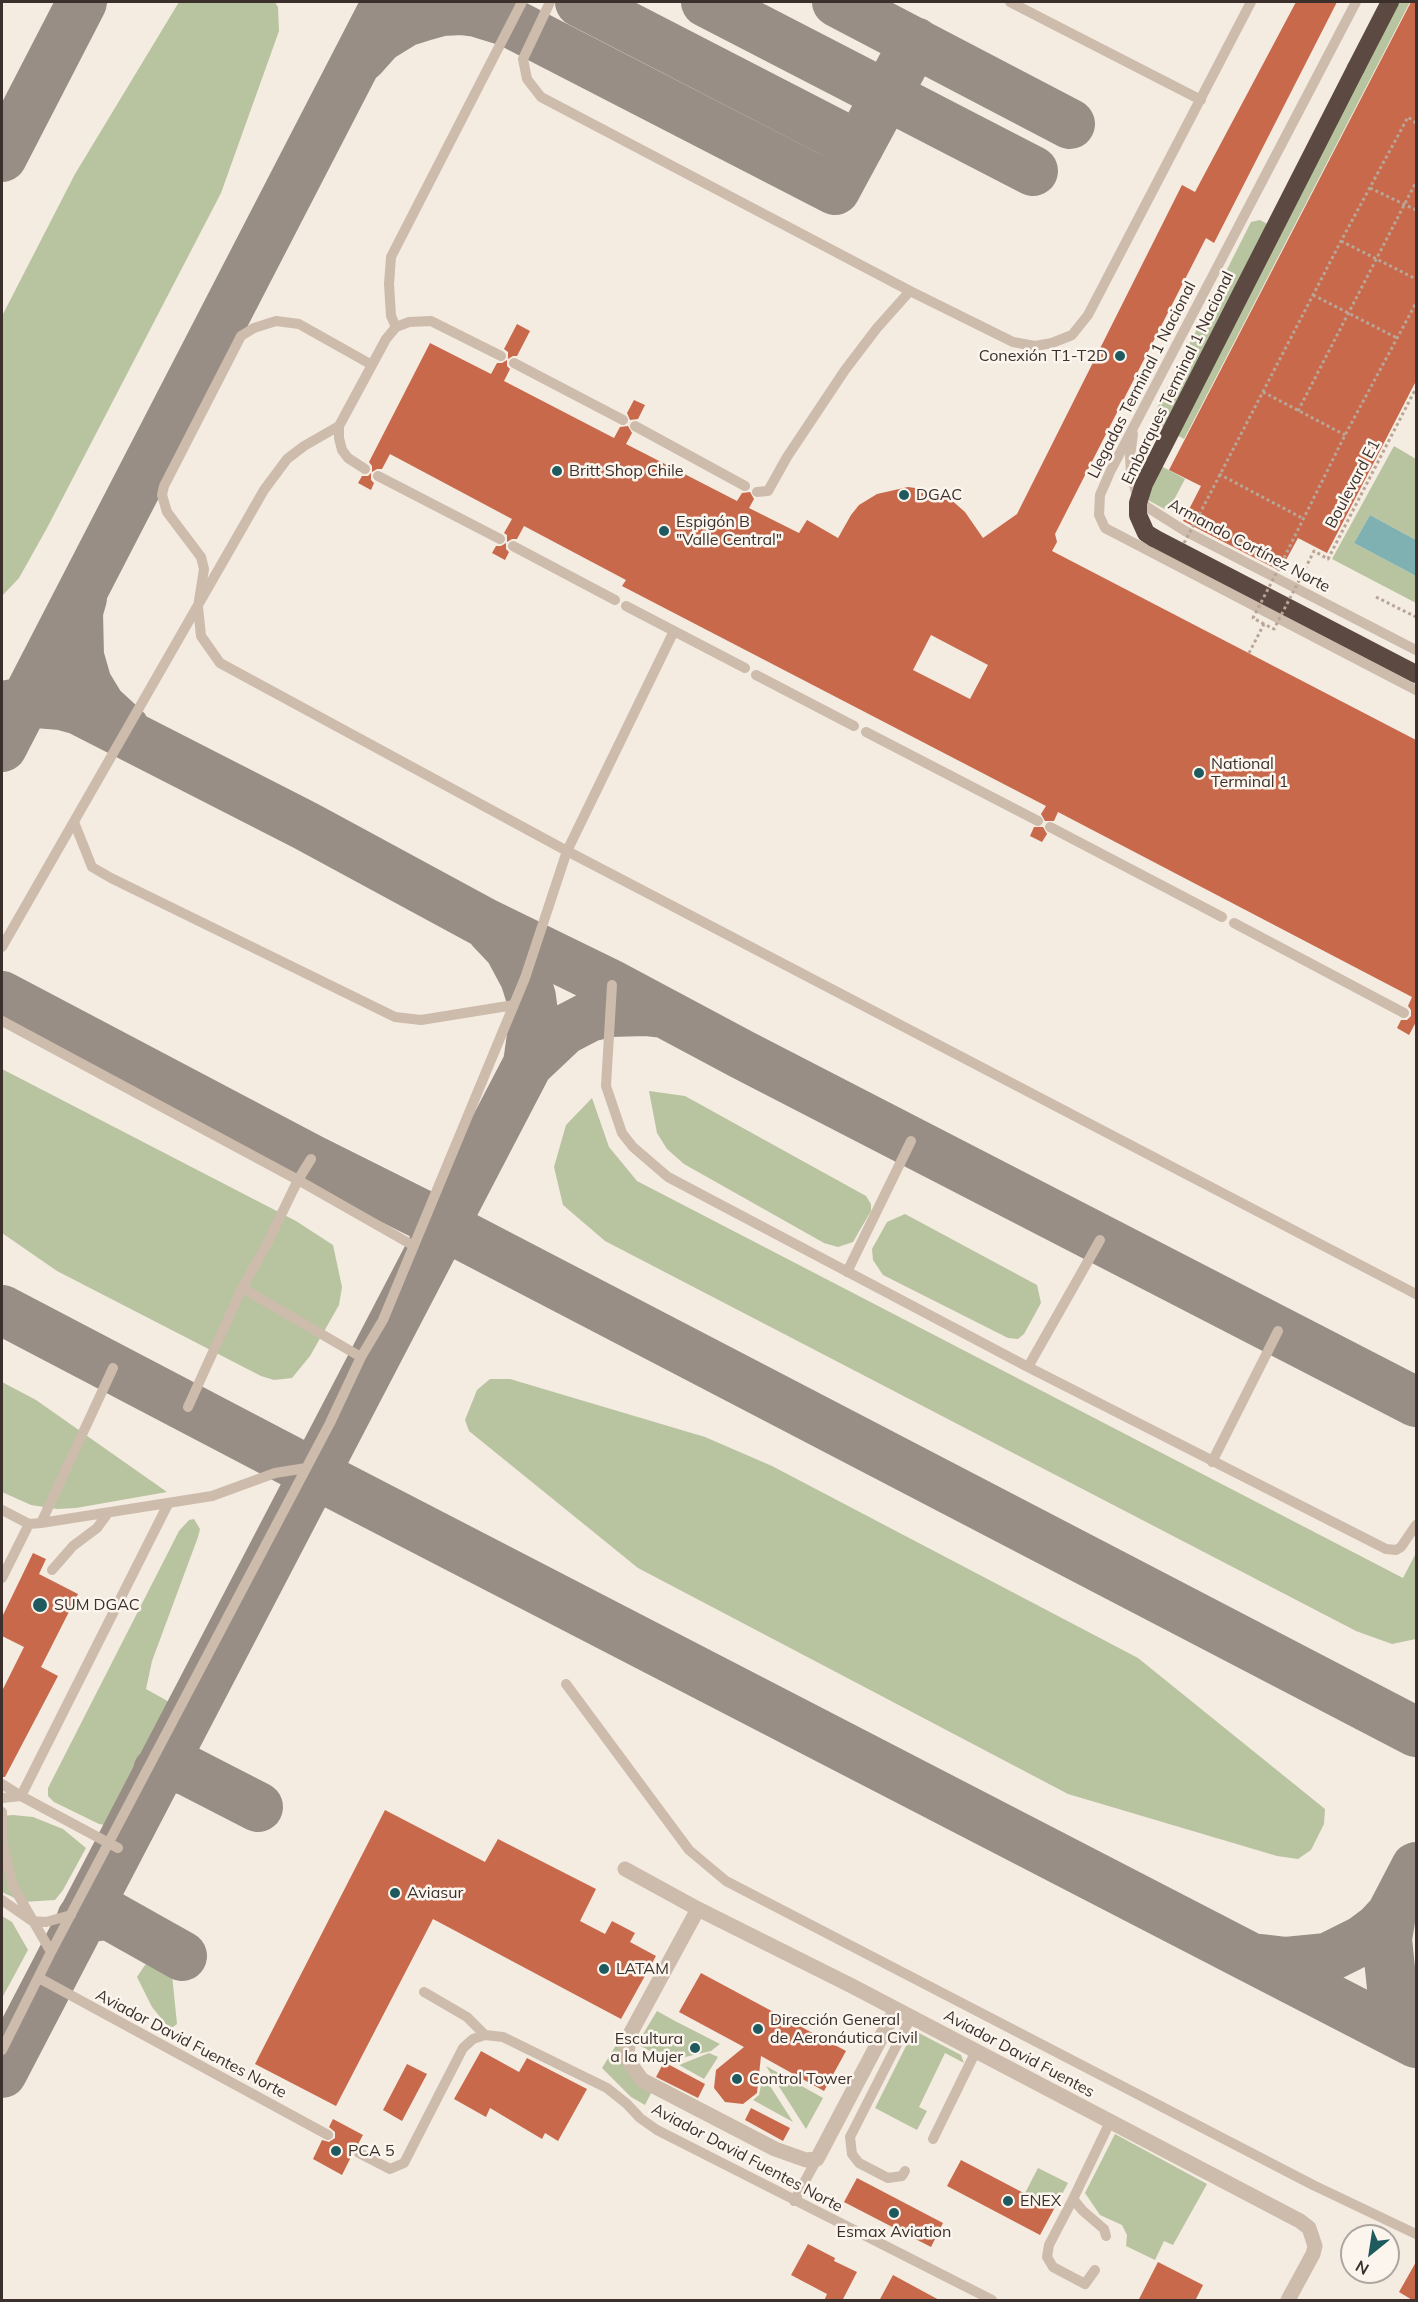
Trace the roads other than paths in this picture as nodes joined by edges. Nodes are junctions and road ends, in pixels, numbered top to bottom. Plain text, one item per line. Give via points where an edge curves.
1 (522, 2) edge
2 (550, 2) edge
3 (1010, 2) edge
4 (1251, 2) edge
5 (1356, 2) edge
6 (1390, 2) edge
7 (1201, 100) junction
8 (910, 291) junction
9 (396, 327) junction
10 (501, 356) dead end
11 (514, 363) dead end
12 (372, 365) junction
13 (623, 420) dead end
14 (1134, 425) junction
15 (339, 426) junction
16 (635, 426) dead end
17 (365, 469) dead end
18 (378, 476) dead end
19 (745, 486) dead end
20 (757, 492) dead end
21 (500, 539) dead end
22 (513, 546) dead end
23 (615, 600) dead end
24 (626, 606) dead end
25 (198, 607) junction
26 (674, 631) junction
27 (1416, 650) edge
28 (745, 668) dead end
29 (1416, 674) edge
30 (756, 675) dead end
31 (1416, 690) edge
32 (854, 726) dead end
33 (866, 732) dead end
34 (1038, 821) dead end
35 (74, 822) junction
36 (1050, 827) dead end
37 (567, 850) junction
38 (1222, 917) dead end
39 (1234, 923) dead end
40 (2, 947) edge
41 (612, 985) dead end
42 (514, 1005) junction
43 (1404, 1013) dead end
44 (2, 1021) edge
45 (911, 1141) dead end
46 (311, 1159) dead end
47 (298, 1180) junction
48 (1100, 1240) dead end
49 (414, 1246) junction
50 (847, 1272) junction
51 (242, 1288) junction
52 (1416, 1294) edge
53 (1278, 1331) dead end
54 (361, 1356) junction
55 (1028, 1367) junction
56 (113, 1368) dead end
57 (188, 1407) dead end
58 (1212, 1462) junction
59 (306, 1468) junction
60 (168, 1504) junction
61 (2, 1510) edge
62 (108, 1513) junction
63 (41, 1523) junction
64 (29, 1524) junction
65 (1416, 1525) edge
66 (51, 1570) dead end
67 (2, 1578) edge
68 (566, 1684) dead end
69 (2, 1784) edge
70 (21, 1796) junction
71 (2, 1798) edge
72 (2, 1812) edge
73 (113, 1846) junction
74 (625, 1869) dead end
75 (2, 1900) edge
76 (698, 1910) junction
77 (71, 1915) junction
78 (33, 1921) junction
79 (51, 1952) junction
80 (39, 1978) junction
81 (424, 1992) dead end
82 (896, 2009) junction
83 (911, 2017) junction
84 (485, 2035) junction
85 (2, 2050) edge
86 (976, 2051) junction
87 (1110, 2122) junction
88 (328, 2135) dead end
89 (933, 2139) dead end
90 (358, 2153) dead end
91 (796, 2158) junction
92 (817, 2159) junction
93 (905, 2171) dead end
94 (801, 2186) junction
95 (1073, 2199) junction
96 (794, 2201) junction
97 (1416, 2234) edge
98 (1106, 2236) dead end
99 (1095, 2270) dead end
100 (992, 2301) edge
101 (1288, 2301) edge

1 - 9 lane via 391,256 389,284
2 - 8 lane via 524,59 527,80 541,97
3 - 7 lane
4 - 7 lane
5 - 14 lane, Llegadas Terminal 1 Nacional
6 - 29 highway, Embarques Terminal 1 Nacional, bridge via 1144,484 1138,515 1146,533
7 - 8 lane via 1088,315 1072,335 1035,346 1013,342
8 - 20 lane via 845,370 768,491
9 - 10 lane via 431,321
9 - 12 lane
11 - 13 lane
12 - 15 lane
12 - 25 lane via 299,324 276,321 241,336 162,495 167,512 201,557 204,569
14 - 27 lane, Armando Cortínez Norte via 1131,474 1137,496 1147,507 1185,531
14 - 31 lane, Llegadas Terminal 1 Nacional via 1100,495 1099,514 1105,528
15 - 17 lane via 342,450
15 - 25 lane via 287,459 264,490
16 - 19 lane
18 - 21 lane
22 - 23 lane
24 - 26 lane
25 - 35 lane
25 - 37 lane via 201,636 220,663
26 - 28 lane
26 - 37 lane
30 - 32 lane
33 - 34 lane
35 - 40 lane
35 - 42 lane via 93,867 111,878 395,1017 421,1020
36 - 38 lane
37 - 42 lane
37 - 52 lane
39 - 43 lane
41 - 50 lane via 606,1086 622,1133 633,1147 689,1190
42 - 49 lane
44 - 47 lane
45 - 50 lane
46 - 47 lane
47 - 49 lane
47 - 51 lane
48 - 55 lane
49 - 54 lane via 383,1320
50 - 55 lane
51 - 54 lane
51 - 57 lane
53 - 58 lane
54 - 59 lane
55 - 58 lane
56 - 63 lane
58 - 65 lane via 1386,1549 1401,1547
59 - 60 lane via 275,1473 212,1496
59 - 73 lane
60 - 62 lane
60 - 70 lane
61 - 64 lane
62 - 63 lane
62 - 66 lane
63 - 64 lane
64 - 67 lane
68 - 97 lane via 689,1850 726,1881 1313,2185
69 - 70 lane
70 - 71 lane
70 - 73 lane
72 - 78 lane via 2,1840 13,1886
73 - 77 lane
74 - 76 street, Aviador David Fuentes
75 - 78 lane
76 - 82 street, Aviador David Fuentes
76 - 91 street via 629,2036 630,2063 651,2086
77 - 78 lane via 46,1922
77 - 79 lane
78 - 79 lane
79 - 80 lane
80 - 85 lane
80 - 88 lane, Aviador David Fuentes Norte
81 - 84 lane via 467,2017
82 - 83 street, Aviador David Fuentes
82 - 92 street
83 - 86 street, Aviador David Fuentes
83 - 93 lane via 850,2137 852,2154 859,2163 888,2178 902,2176
84 - 90 lane via 463,2048 404,2163 390,2169
84 - 96 lane, Aviador David Fuentes Norte via 503,2037 607,2088 649,2125
86 - 87 street, Aviador David Fuentes
86 - 89 lane
87 - 95 lane
87 - 101 street, Aviador David Fuentes via 1309,2228 1315,2246 1313,2254
91 - 92 street
91 - 94 lane via 804,2172
92 - 94 lane
94 - 96 lane
95 - 98 lane via 1104,2229
95 - 99 lane via 1049,2245 1047,2257 1053,2267 1085,2284
96 - 100 lane, Aviador David Fuentes Norte

